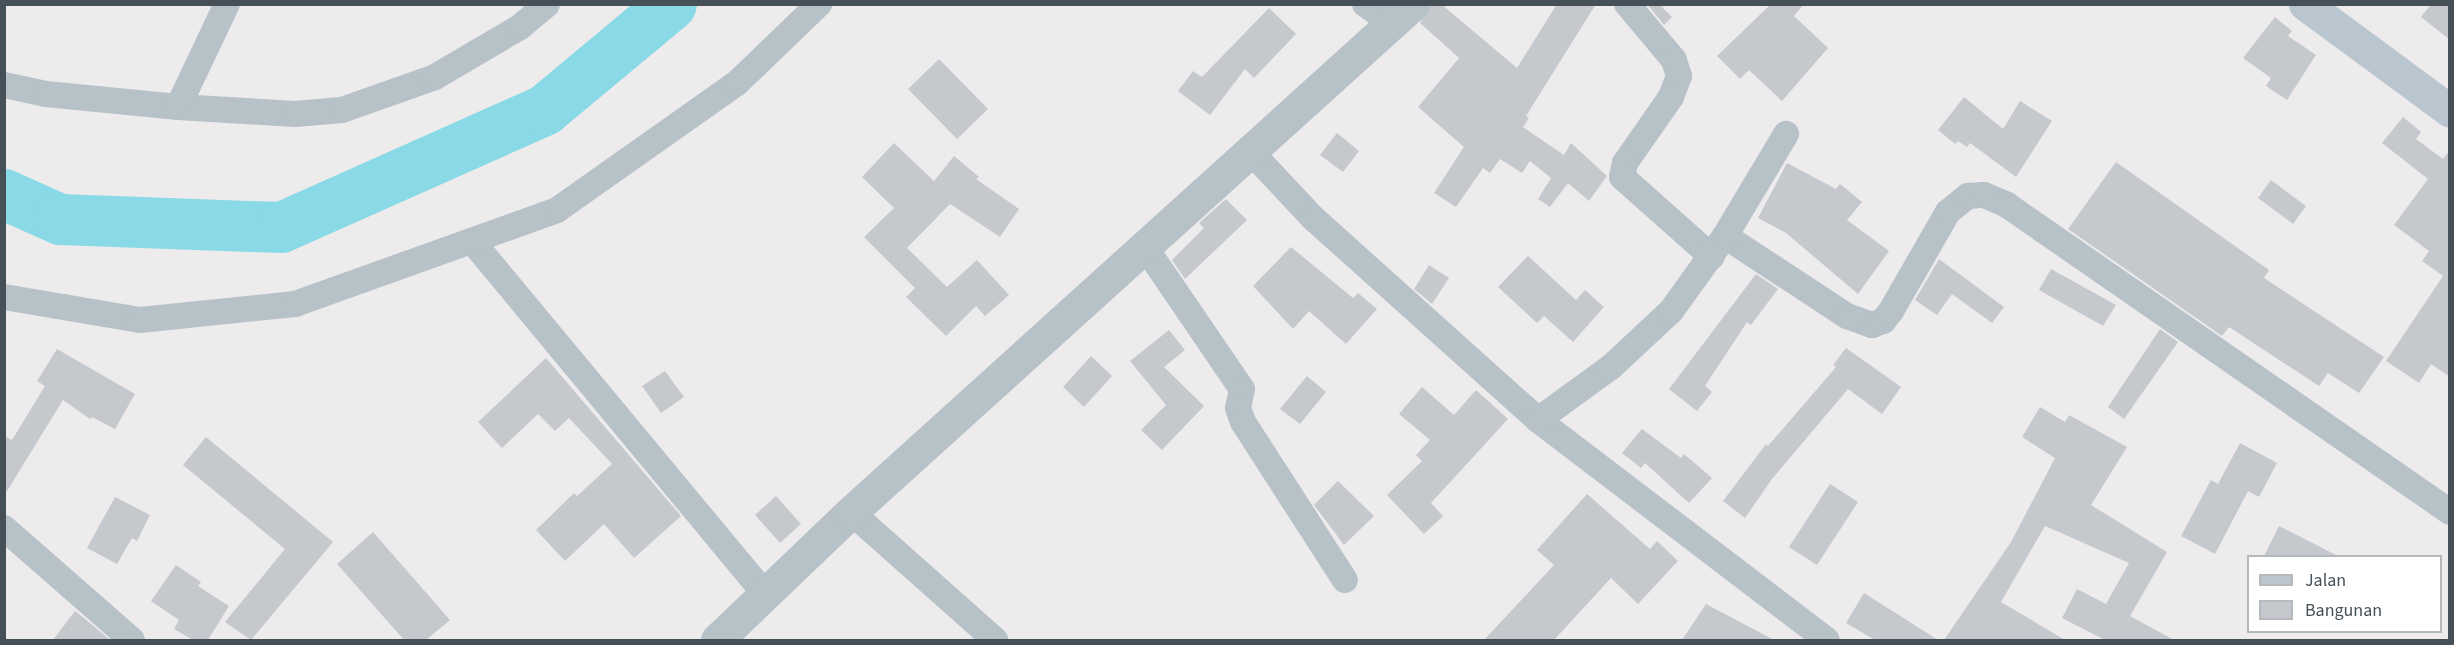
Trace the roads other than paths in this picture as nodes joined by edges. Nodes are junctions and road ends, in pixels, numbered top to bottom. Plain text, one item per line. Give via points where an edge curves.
1 (227, 4) edge
2 (547, 4) edge
3 (819, 4) edge
4 (1365, 4) edge
5 (1627, 4) edge
6 (2305, 4) edge
7 (1403, 14) edge
8 (4, 85) edge
9 (178, 107) junction
10 (2450, 111) edge
11 (1786, 134) dead end
12 (1251, 152) junction
13 (472, 241) junction
14 (1145, 247) junction
15 (1718, 247) junction
16 (4, 297) edge
17 (1538, 420) junction
18 (851, 512) junction
19 (2450, 512) edge
20 (4, 528) edge
21 (1345, 580) dead end
22 (765, 594) junction
23 (132, 640) edge
24 (717, 640) edge
25 (995, 640) edge
26 (1827, 640) edge

1 - 9 street
2 - 9 street via 520,27 435,77 380,100 342,110 295,114
3 - 13 street via 737,82 557,210
4 - 7 street
5 - 15 street via 1674,60 1679,76 1671,96 1625,163 1622,177
6 - 10 main road
7 - 12 street
8 - 9 street via 46,94
11 - 15 street
12 - 14 street
12 - 17 street via 1313,218
13 - 16 street via 295,304 140,320
13 - 22 street
14 - 18 street
14 - 21 street via 1242,389 1238,408 1243,422
15 - 17 street via 1671,311 1646,337
15 - 19 street via 1847,316 1872,325 1883,321 1891,310 1948,212 1968,196 1984,195 2007,205
17 - 26 street
18 - 22 street
18 - 25 street
20 - 23 street
22 - 24 street

